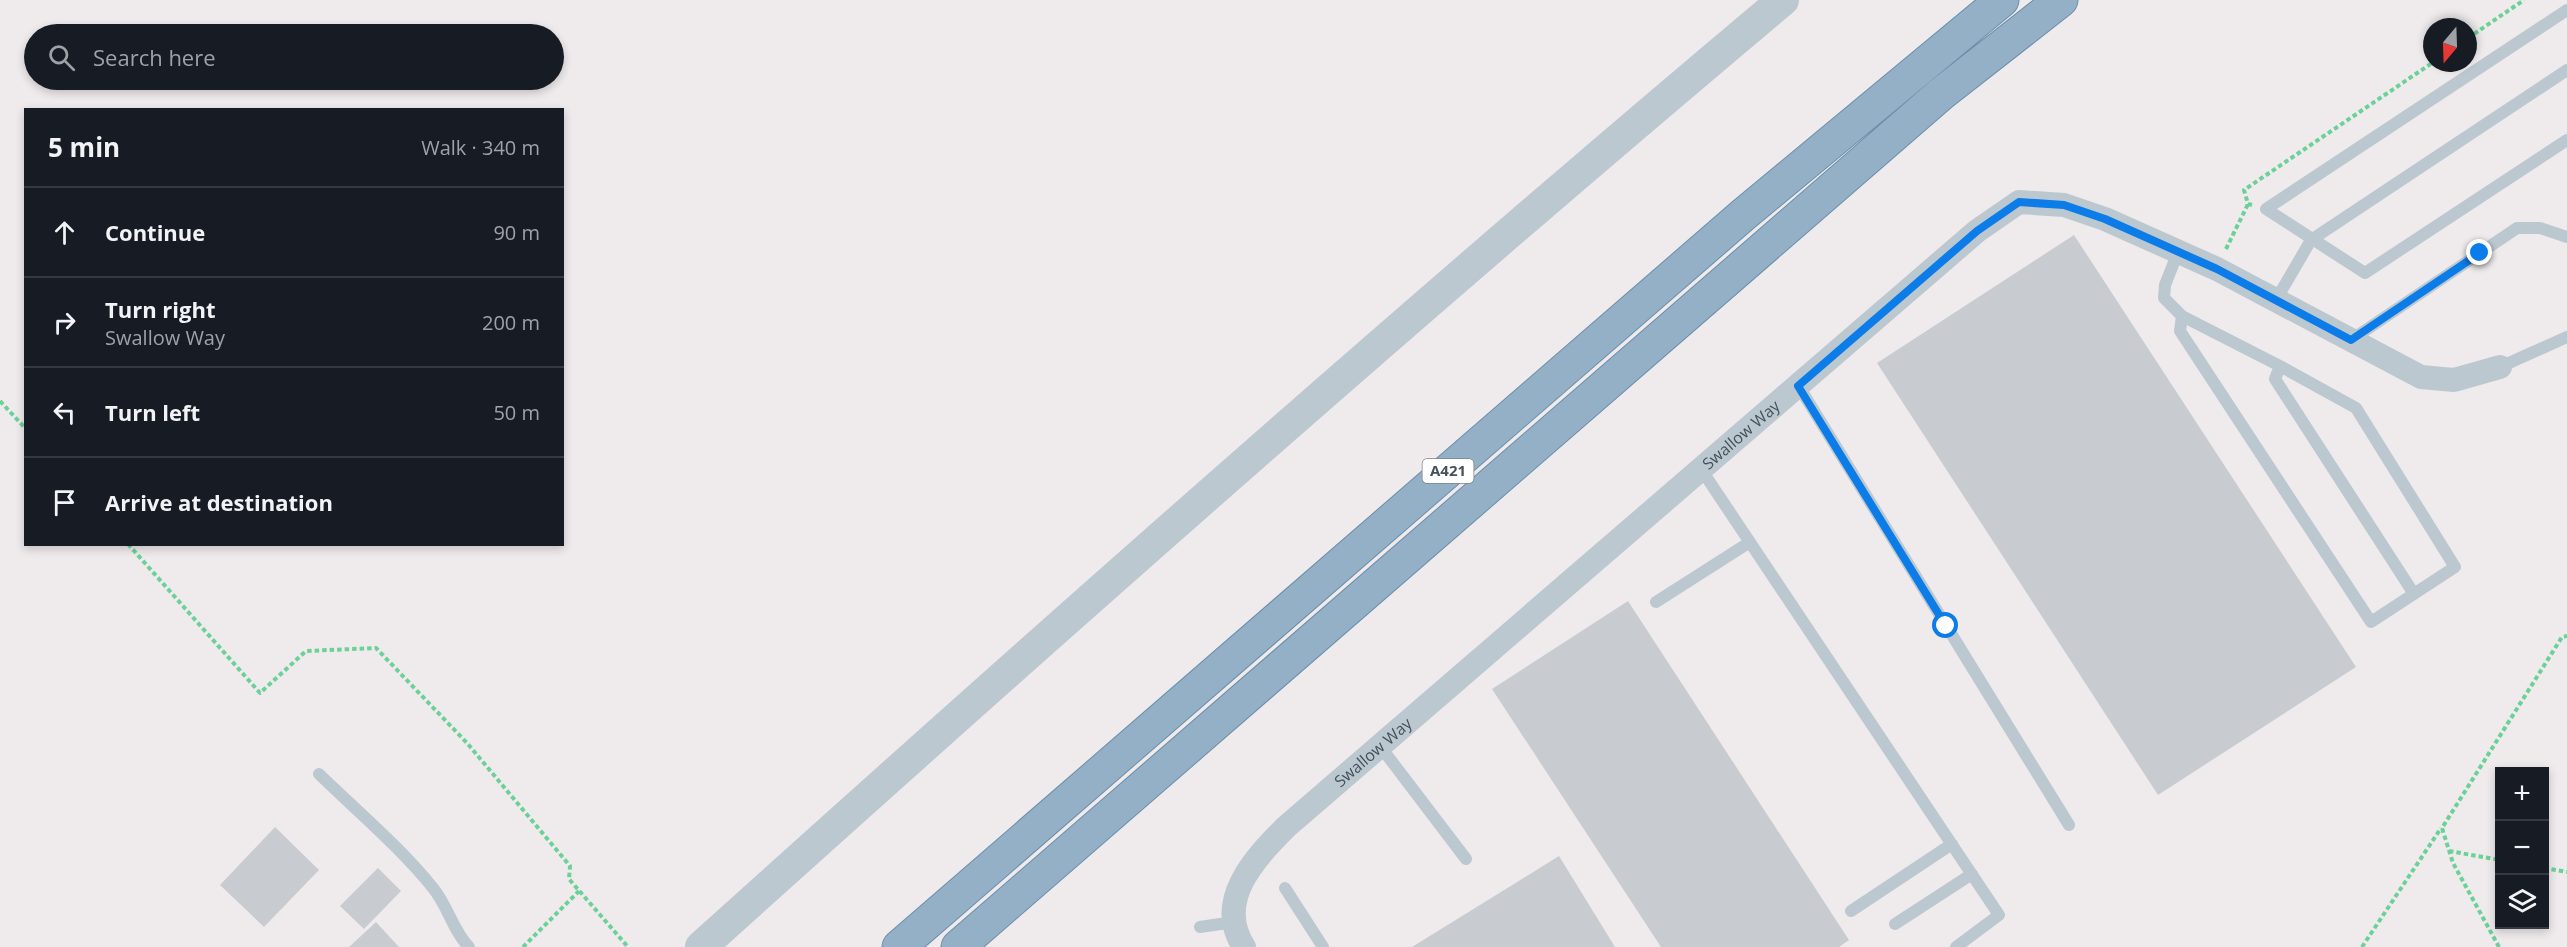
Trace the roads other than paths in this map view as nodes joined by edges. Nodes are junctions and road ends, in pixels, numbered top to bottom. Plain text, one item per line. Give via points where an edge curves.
1 (1783, 0) edge
2 (2002, 0) edge
3 (2061, 0) edge
4 (2567, 9) edge
5 (2567, 70) edge
6 (2567, 140) edge
7 (2567, 237) edge
8 (2311, 240) junction
9 (2178, 252) junction
10 (2276, 300) junction
11 (2182, 316) junction
12 (2567, 337) edge
13 (2351, 340) junction
14 (2280, 366) junction
15 (2500, 366) joint
16 (1798, 386) junction
17 (1701, 469) junction
18 (1750, 542) junction
19 (2414, 594) junction
20 (1656, 602) dead end
21 (1380, 746) junction
22 (319, 774) dead end
23 (2069, 825) dead end
24 (1952, 844) junction
25 (1466, 859) dead end
26 (1972, 874) junction
27 (1285, 888) dead end
28 (1851, 911) dead end
29 (1234, 922) junction
30 (1895, 924) dead end
31 (1200, 927) dead end
32 (469, 947) edge
33 (701, 947) edge
34 (899, 947) edge
35 (958, 947) edge
36 (1244, 947) edge
37 (1323, 947) edge
38 (1956, 947) edge

1 - 33 street via 1575,175 1017,662
2 - 34 highway, A421 via 1743,215
3 - 35 highway, A421 via 1941,94
4 - 8 lane via 2266,209
5 - 8 lane
6 - 8 lane via 2365,273
7 - 13 lane via 2540,228 2517,228
8 - 10 lane
9 - 10 street, Swallow Way
9 - 11 lane via 2164,297
9 - 16 street, Swallow Way via 2064,205 2019,202 1977,231
10 - 13 street, Swallow Way
11 - 14 lane
11 - 19 lane via 2180,332 2372,622
12 - 15 lane
13 - 15 street, Swallow Way via 2421,377 2454,380
14 - 19 lane via 2276,379
14 - 19 lane via 2356,408 2455,567
16 - 17 street, Swallow Way
16 - 23 lane
17 - 18 lane
17 - 21 street, Swallow Way
18 - 20 lane
18 - 24 lane
21 - 25 lane
21 - 29 street, Swallow Way via 1255,859 1234,900
22 - 32 lane via 424,876 444,901
24 - 26 lane
24 - 28 lane
26 - 30 lane
26 - 38 lane via 1999,915
27 - 37 lane
29 - 31 lane
29 - 36 street, Swallow Way

